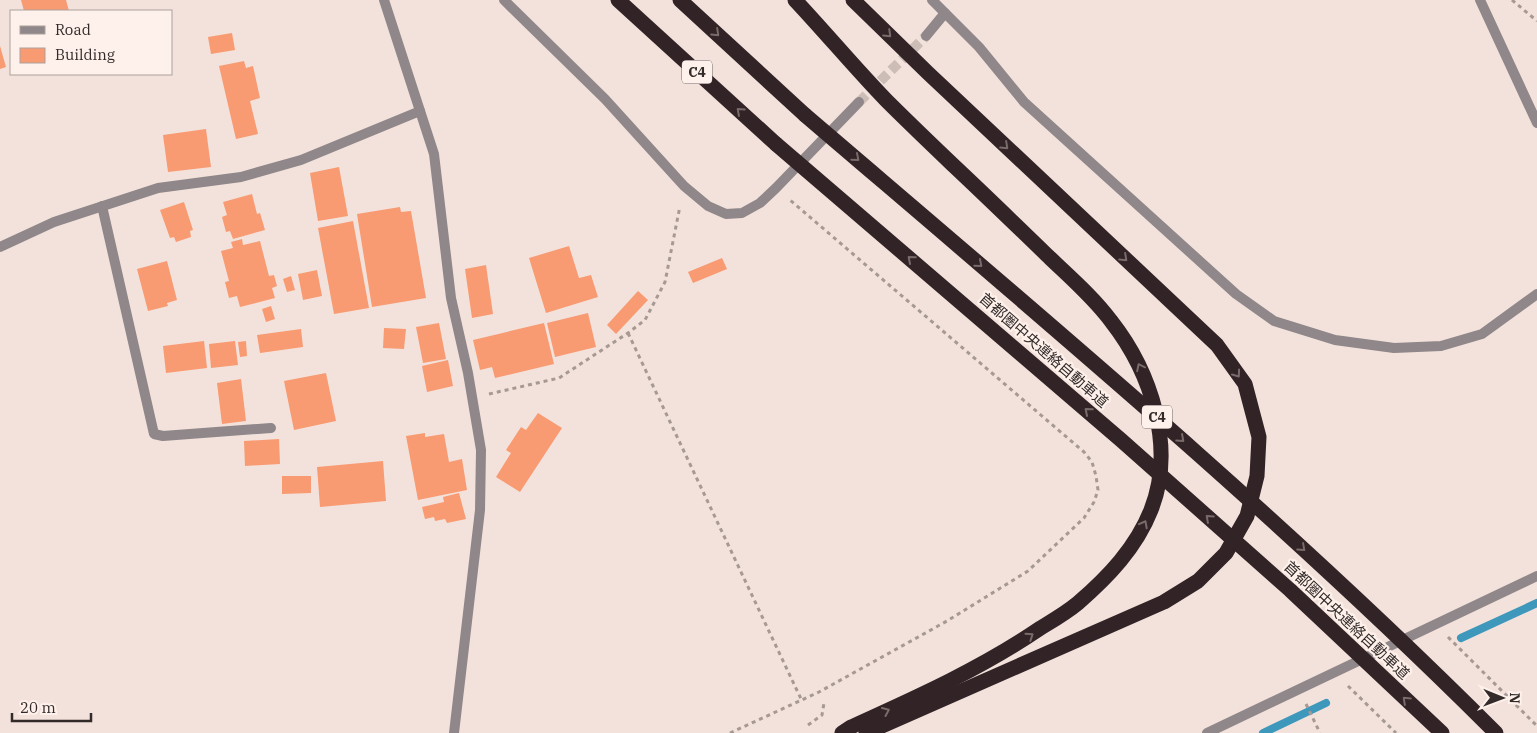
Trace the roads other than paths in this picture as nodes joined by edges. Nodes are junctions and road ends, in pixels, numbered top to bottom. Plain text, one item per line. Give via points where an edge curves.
1 (384, 0) edge
2 (504, 0) edge
3 (618, 0) edge
4 (680, 0) edge
5 (796, 0) edge
6 (853, 0) edge
7 (932, 0) edge
8 (1480, 0) edge
9 (944, 14) junction
10 (926, 36) tunnel mouth
11 (859, 102) tunnel mouth
12 (420, 111) junction
13 (1537, 123) edge
14 (102, 206) junction
15 (0, 247) edge
16 (1537, 294) edge
17 (271, 428) dead end
18 (1537, 576) edge
19 (454, 733) edge
20 (842, 733) edge
21 (866, 733) edge
22 (1207, 733) edge
23 (1442, 733) edge
24 (1496, 733) edge

1 - 12 street
2 - 11 street via 606,99 684,186 708,206 726,214 742,213 760,202
23 -> 3 highway, 首都圏中央連絡自動車道 / C4, bridge via 1290,590 1129,446 776,144
4 -> 24 highway, 首都圏中央連絡自動車道 / C4, bridge via 805,115 1149,411 1317,561
20 -> 5 highway via 930,691 1020,642 1075,606 1126,555 1151,510 1161,457 1154,405 1142,371 1111,320 884,98
6 -> 21 highway via 1217,345 1245,384 1259,437 1257,476 1247,516 1226,552 1198,581 1164,602
7 - 9 street
8 - 13 street
9 - 10 street
9 - 16 street via 979,46 1024,102 1236,294 1274,321 1335,340 1394,348 1441,346 1482,334
12 - 14 street via 301,160 241,177 158,188
12 - 19 street via 434,154 451,298 481,450 480,510
14 - 15 street via 54,222
14 - 17 street via 154,434
18 - 22 street

